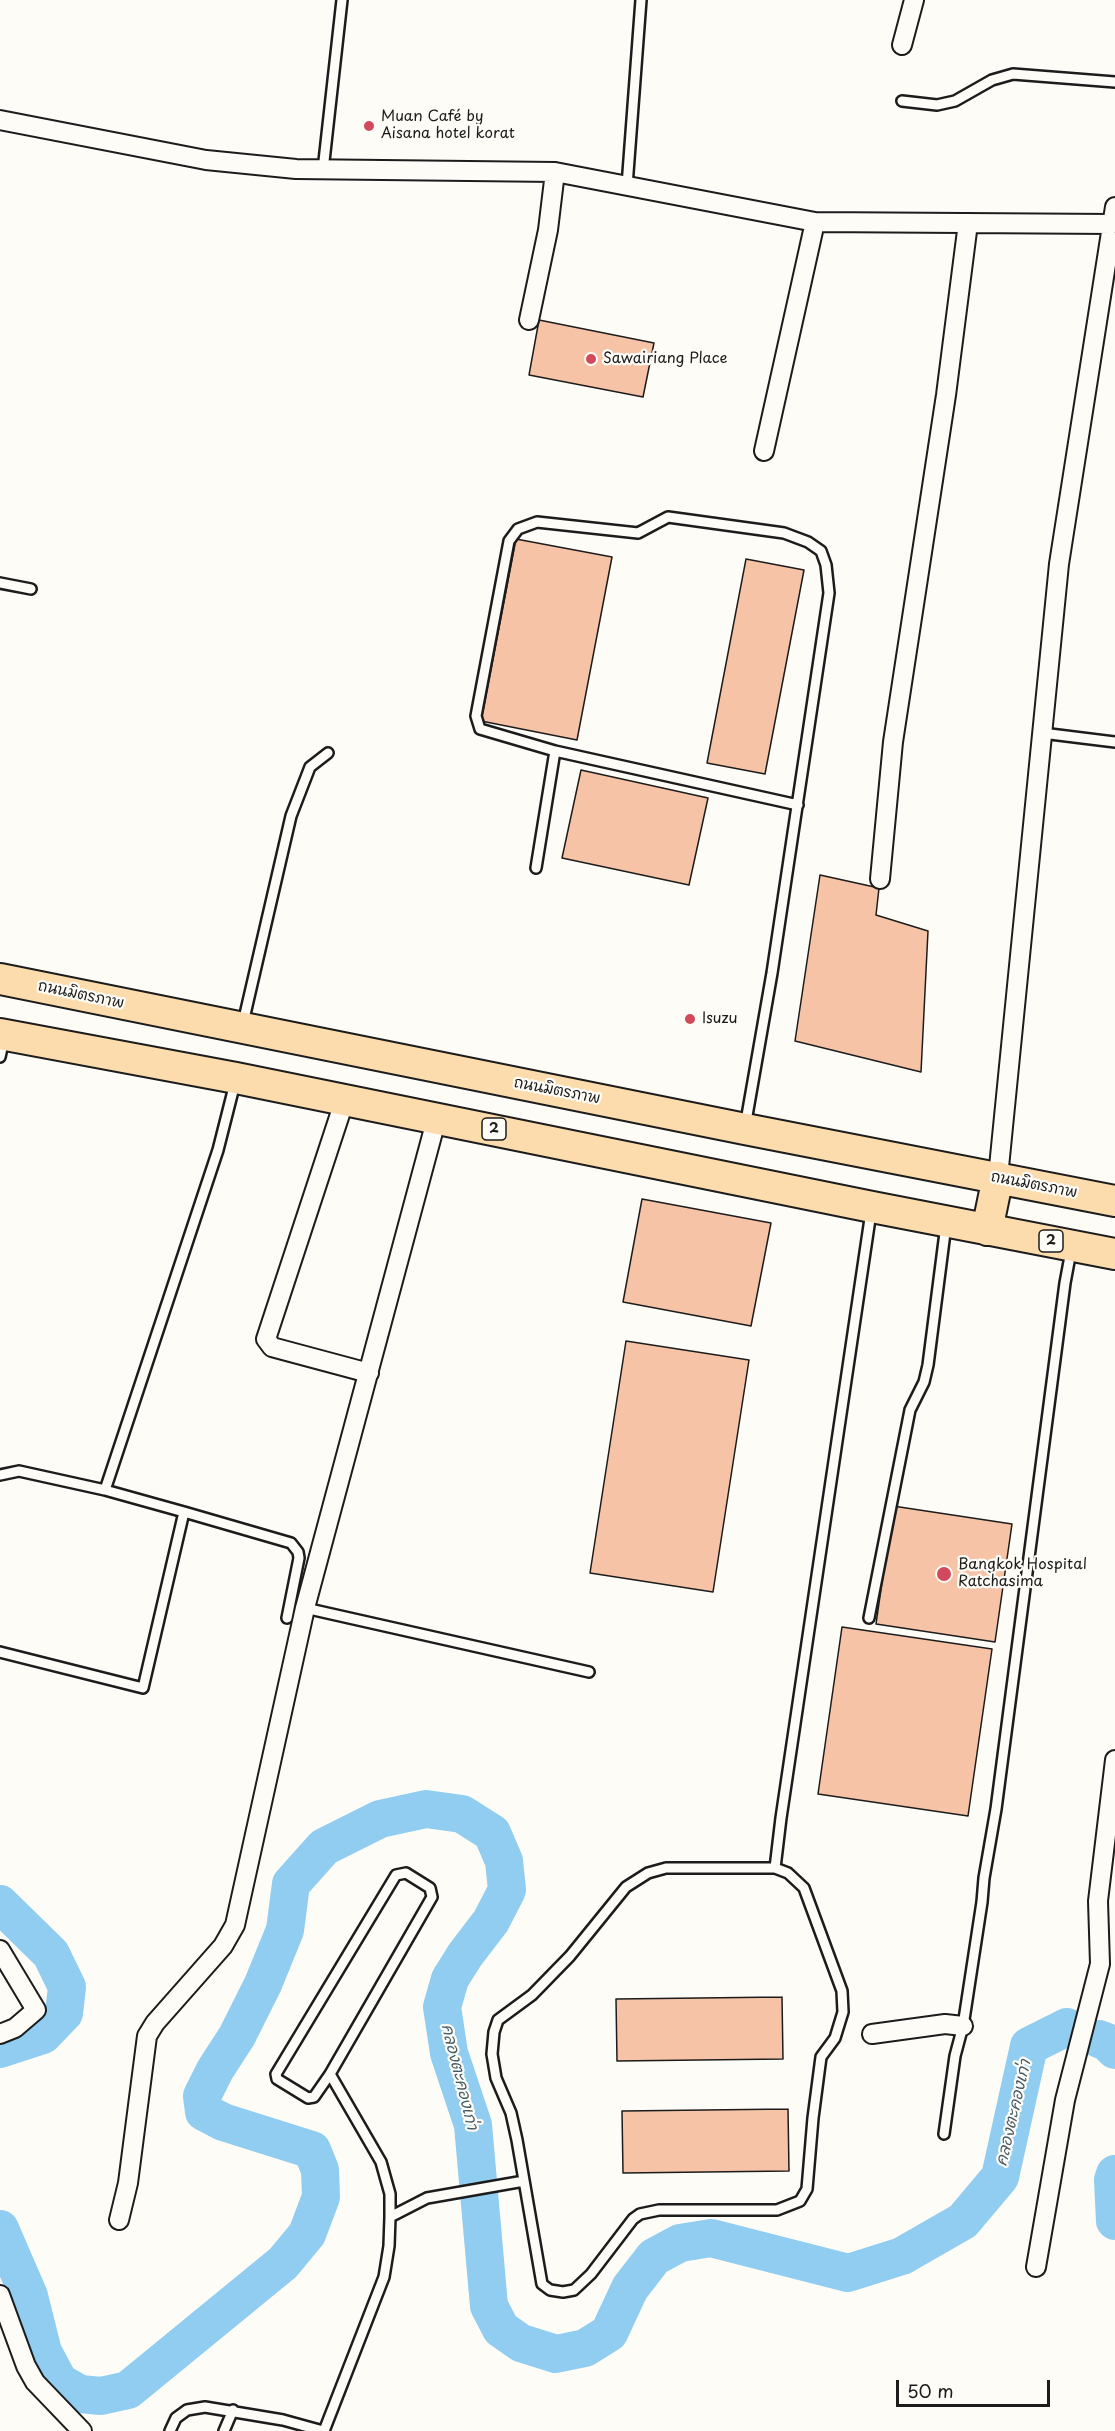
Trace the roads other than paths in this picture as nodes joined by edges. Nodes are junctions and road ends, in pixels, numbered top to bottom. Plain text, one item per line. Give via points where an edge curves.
1 (342, 0) edge
2 (641, 0) edge
3 (914, 0) edge
4 (902, 45) dead end
5 (1115, 82) edge
6 (902, 101) dead end
7 (0, 120) edge
8 (323, 170) junction
9 (555, 172) junction
10 (627, 186) junction
11 (1114, 216) edge
12 (815, 222) junction
13 (968, 223) junction
14 (529, 320) dead end
15 (764, 451) dead end
16 (0, 583) edge
17 (31, 589) dead end
18 (1042, 733) junction
19 (1115, 742) edge
20 (555, 751) junction
21 (328, 753) dead end
22 (798, 805) junction
23 (536, 868) dead end
24 (880, 879) dead end
25 (0, 979) edge
26 (242, 1028) junction
27 (2, 1042) edge
28 (236, 1078) junction
29 (345, 1099) junction
30 (437, 1118) junction
31 (745, 1129) junction
32 (998, 1177) junction
33 (1115, 1201) edge
34 (872, 1207) junction
35 (947, 1222) junction
36 (987, 1230) junction
37 (1072, 1245) junction
38 (1115, 1254) edge
39 (369, 1373) junction
40 (0, 1474) edge
41 (105, 1490) junction
42 (184, 1512) junction
43 (305, 1608) junction
44 (869, 1617) dead end
45 (287, 1618) dead end
46 (0, 1652) edge
47 (589, 1672) dead end
48 (1115, 1760) edge
49 (775, 1868) junction
50 (0, 1950) edge
51 (963, 2026) junction
52 (0, 2034) edge
53 (872, 2034) dead end
54 (330, 2074) junction
55 (944, 2134) dead end
56 (519, 2182) junction
57 (390, 2217) junction
58 (119, 2220) dead end
59 (1036, 2267) dead end
60 (0, 2295) edge
61 (233, 2410) junction
62 (283, 2420) junction
63 (82, 2431) edge
64 (170, 2431) edge
65 (224, 2431) edge
66 (278, 2431) edge
67 (323, 2431) edge

1 - 8 lane
2 - 10 lane
3 - 4 street
5 - 6 lane via 1013,74 992,80 955,101 937,105
7 - 8 street via 206,160
8 - 9 street
9 - 10 street
9 - 14 street via 548,230
10 - 12 street
11 - 13 street
11 - 18 street via 1059,564
12 - 13 street
12 - 15 street
13 - 24 street via 893,742
16 - 17 lane
18 - 19 lane
18 - 32 street
20 - 22 lane
20 - 22 lane via 480,729 476,724 509,541 518,529 537,522 638,533 668,518 784,533 821,551 829,593
20 - 23 lane
21 - 26 lane via 310,767 291,816
22 - 31 lane
25 - 26 highway, ถนนมิตรภาพ
26 - 31 highway, ถนนมิตรภาพ
27 - 28 highway, 2
28 - 29 highway, 2
28 - 41 lane via 218,1150
29 - 30 highway, 2
29 - 39 street via 266,1339 272,1347
30 - 34 highway, 2
30 - 39 street
31 - 32 highway, ถนนมิตรภาพ
32 - 33 highway, ถนนมิตรภาพ
32 - 36 highway
34 - 35 highway, 2
34 - 49 lane
35 - 36 highway, 2
35 - 44 lane via 928,1365 910,1410
36 - 37 highway, 2
37 - 38 highway, 2
37 - 51 lane
39 - 43 street
40 - 41 lane via 19,1472
41 - 42 lane
42 - 45 lane via 291,1543 299,1558
42 - 46 lane via 143,1688
43 - 47 lane
43 - 58 street via 235,1925 223,1946 147,2036 128,2183
48 - 59 street via 1098,1901 1100,1964 1065,2100
49 - 56 lane via 666,1868 648,1873 626,1887 550,1978 498,2020 492,2054 496,2078 511,2113
49 - 56 lane via 804,1888 842,1991 843,2012 835,2038 821,2057 807,2189 800,2201 777,2210 658,2210 640,2214 591,2274 574,2290 562,2292 542,2284
50 - 52 street via 36,2010 15,2028
51 - 53 street via 945,2024
51 - 55 lane
54 - 54 lane via 314,2097 308,2098 277,2079 276,2074 396,1875 406,1873 430,1888 432,1897
54 - 57 lane via 381,2162 390,2194
56 - 57 lane via 427,2198
57 - 67 lane via 384,2277
60 - 63 street via 34,2382
61 - 62 lane
61 - 64 lane via 188,2410 176,2418
61 - 65 lane
62 - 66 lane
62 - 67 lane

